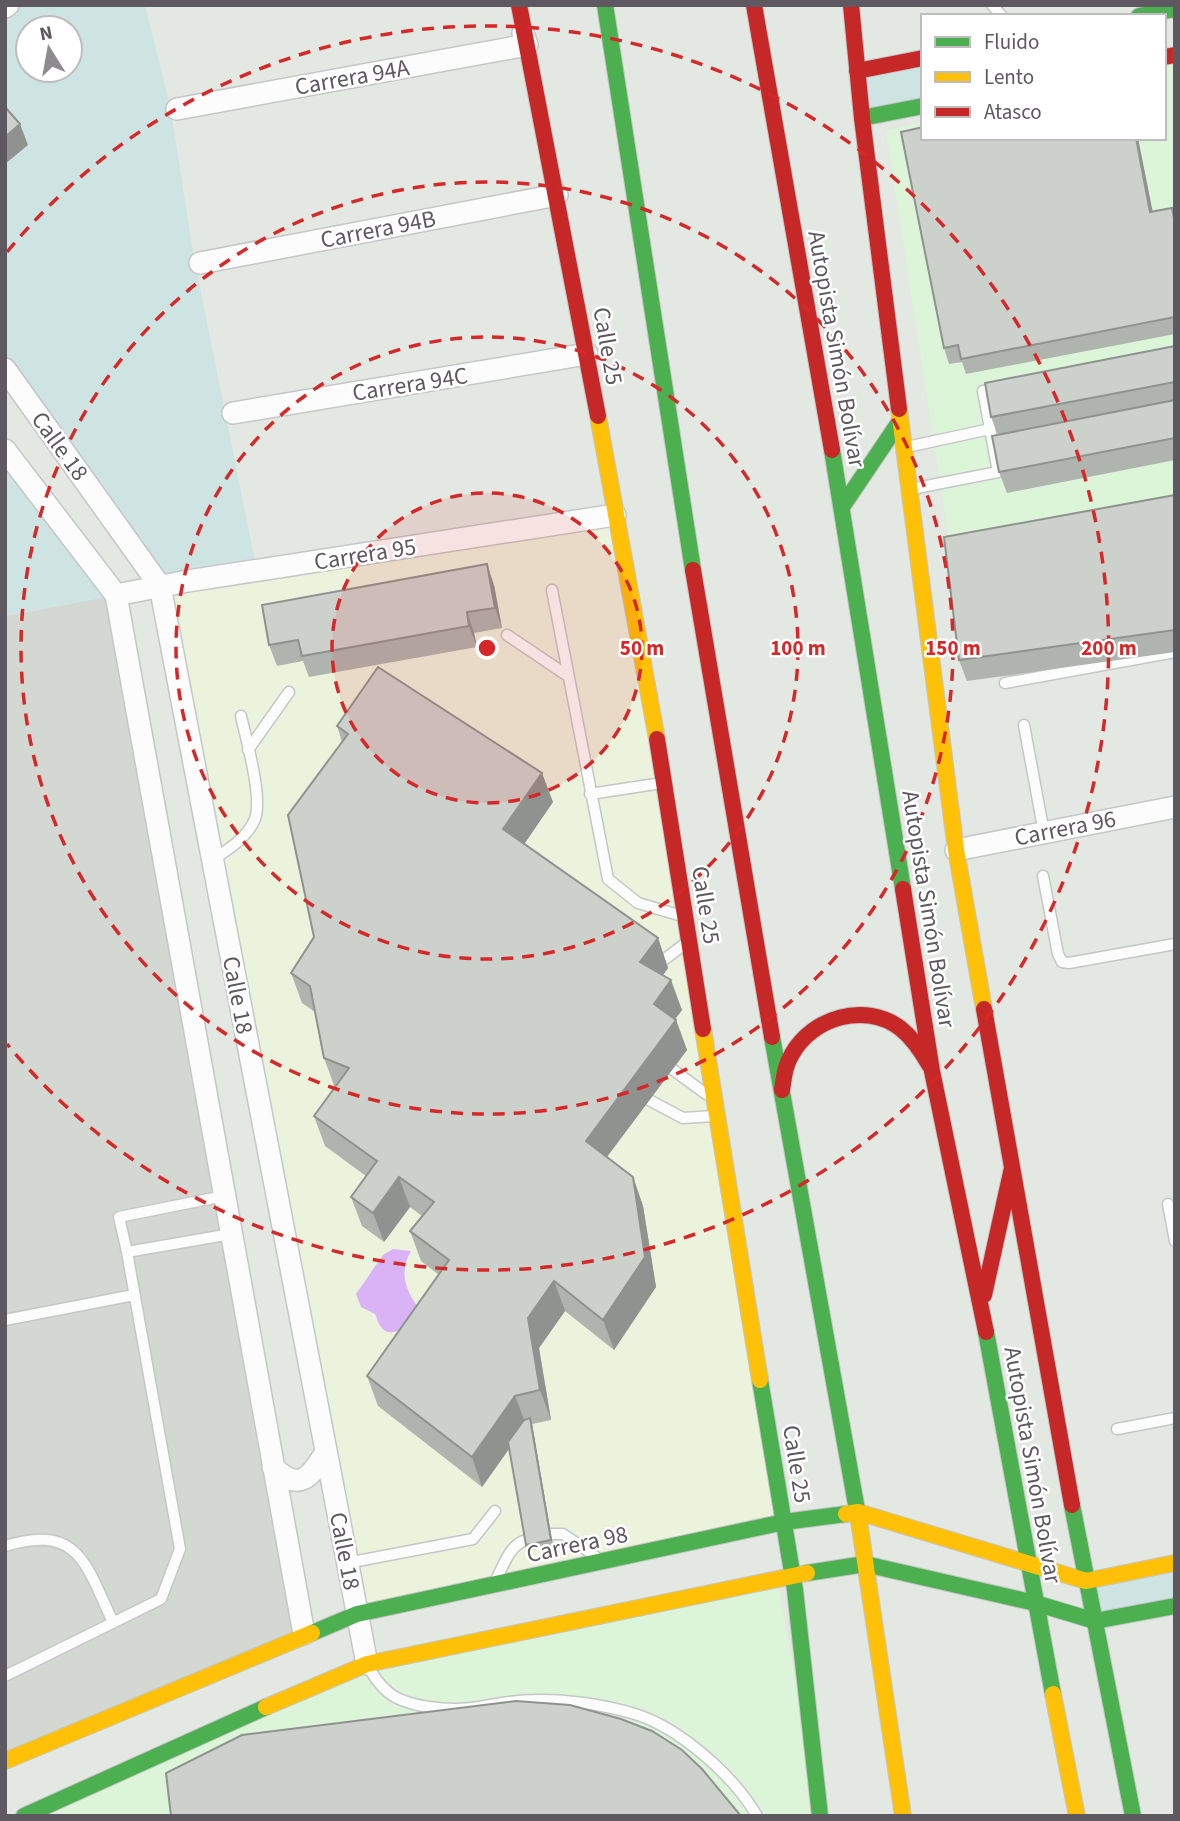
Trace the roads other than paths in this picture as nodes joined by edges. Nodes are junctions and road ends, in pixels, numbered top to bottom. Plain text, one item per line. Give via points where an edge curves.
1 (512, 5) edge
2 (519, 5) edge
3 (605, 5) edge
4 (754, 5) edge
5 (851, 5) edge
6 (1175, 9) edge
7 (1149, 14) edge
8 (527, 45) junction
9 (921, 58) edge
10 (857, 71) junction
11 (921, 106) edge
12 (177, 109) dead end
13 (862, 118) junction
14 (556, 195) junction
15 (200, 263) dead end
16 (587, 354) junction
17 (5, 369) edge
18 (1011, 386) edge
19 (233, 413) dead end
20 (900, 421) junction
21 (990, 429) junction
22 (1007, 446) edge
23 (903, 448) junction
24 (994, 448) junction
25 (5, 450) edge
26 (909, 489) junction
27 (842, 507) junction
28 (615, 515) junction
29 (160, 586) junction
30 (552, 590) dead end
31 (116, 595) junction
32 (507, 635) dead end
33 (1175, 652) edge
34 (568, 676) junction
35 (1005, 683) dead end
36 (289, 692) dead end
37 (241, 716) dead end
38 (1024, 725) dead end
39 (248, 750) junction
40 (665, 783) junction
41 (590, 794) junction
42 (1175, 807) edge
43 (1044, 833) junction
44 (956, 850) junction
45 (212, 860) junction
46 (1043, 876) dead end
47 (685, 917) junction
48 (689, 942) junction
49 (1175, 944) edge
50 (661, 962) dead end
51 (672, 1069) dead end
52 (932, 1071) junction
53 (782, 1099) junction
54 (649, 1100) dead end
55 (715, 1107) junction
56 (1012, 1168) junction
57 (224, 1196) junction
58 (1168, 1204) dead end
59 (231, 1234) junction
60 (1175, 1241) edge
61 (127, 1252) junction
62 (134, 1294) junction
63 (981, 1307) junction
64 (5, 1320) edge
65 (1175, 1418) edge
66 (1117, 1429) dead end
67 (326, 1452) junction
68 (274, 1467) junction
69 (495, 1511) dead end
70 (858, 1512) junction
71 (784, 1522) junction
72 (551, 1534) edge
73 (526, 1539) edge
74 (5, 1546) edge
75 (602, 1562) junction
76 (347, 1563) junction
77 (1175, 1563) edge
78 (865, 1564) junction
79 (1027, 1564) junction
80 (792, 1574) junction
81 (1086, 1581) junction
82 (492, 1585) junction
83 (1035, 1603) junction
84 (1175, 1606) edge
85 (357, 1614) junction
86 (1095, 1621) junction
87 (113, 1622) junction
88 (304, 1634) junction
89 (368, 1664) junction
90 (5, 1676) edge
91 (5, 1761) edge
92 (26, 1815) edge
93 (757, 1816) edge
94 (820, 1816) edge
95 (903, 1816) edge
96 (1077, 1816) edge
97 (1133, 1816) edge

1 - 8 street
2 - 8 main road, Calle 25
3 - 53 main road via 679,485
4 - 27 main road, Autopista Simón Bolívar
5 - 10 main road
6 - 7 main road
8 - 12 street, Carrera 94A
8 - 14 main road, Calle 25
9 - 10 main road
10 - 13 main road
11 - 13 main road
13 - 20 main road
14 - 15 street, Carrera 94B
14 - 16 main road, Calle 25
16 - 19 street, Carrera 94C
16 - 28 main road, Calle 25
17 - 29 street, Calle 18
18 - 21 lane via 983,391
20 - 23 main road
20 - 27 main road
21 - 23 lane
21 - 24 lane
22 - 24 lane
23 - 26 main road
24 - 26 lane via 998,472
25 - 31 street, Calle 18
26 - 44 main road
27 - 52 main road, Autopista Simón Bolívar
28 - 29 street, Carrera 95
28 - 40 main road, Calle 25
29 - 31 street, Carrera 95
29 - 45 street, Calle 18
30 - 34 lane
31 - 57 street, Calle 18
32 - 34 lane
33 - 35 lane
34 - 41 lane
36 - 39 lane
37 - 39 lane
38 - 43 lane
39 - 45 lane via 256,795 254,819 235,845
40 - 41 lane
40 - 47 main road, Calle 25
41 - 47 lane via 608,879 638,903
42 - 43 street, Carrera 96
43 - 44 street, Carrera 96
44 - 56 main road
45 - 67 street, Calle 18
46 - 49 lane via 1062,962
47 - 48 main road, Calle 25
48 - 50 lane
48 - 55 main road, Calle 25
51 - 55 lane
52 - 53 main road via 920,1048 887,1020 845,1016 818,1026 796,1045 784,1070
52 - 63 main road, Autopista Simón Bolívar
53 - 70 main road
54 - 55 lane via 682,1118
55 - 71 main road, Calle 25
56 - 63 main road
56 - 81 main road
57 - 59 street, Calle 18
57 - 61 lane via 119,1217
58 - 60 lane
59 - 61 lane
59 - 68 street, Calle 18
61 - 62 lane
62 - 64 lane
62 - 87 lane via 180,1549 161,1598
63 - 79 main road, Autopista Simón Bolívar
65 - 66 lane
67 - 68 street via 307,1478 285,1478
67 - 76 street, Calle 18
68 - 88 street, Calle 18
69 - 76 lane via 473,1539
70 - 71 main road, Carrera 98
70 - 78 main road
70 - 79 main road, Carrera 98
71 - 75 main road, Carrera 98
71 - 80 main road, Calle 25
72 - 75 lane via 570,1537
73 - 82 lane via 513,1548
74 - 87 lane via 45,1539 65,1543 82,1557
75 - 82 main road, Carrera 98
76 - 85 street, Calle 18
77 - 81 main road, Carrera 98
78 - 80 main road
78 - 83 main road
78 - 95 main road
79 - 81 main road, Carrera 98
79 - 83 main road, Autopista Simón Bolívar
80 - 89 main road
80 - 94 main road, Calle 25
81 - 86 main road
82 - 85 main road, Carrera 98
83 - 86 main road
83 - 96 main road, Autopista Simón Bolívar
84 - 86 main road
85 - 88 main road, Carrera 98
85 - 89 street, Calle 18
86 - 97 main road
87 - 90 lane
88 - 91 main road, Carrera 98
89 - 92 main road
89 - 93 lane via 389,1694 419,1705 470,1708 535,1699 637,1714 706,1757 747,1799

